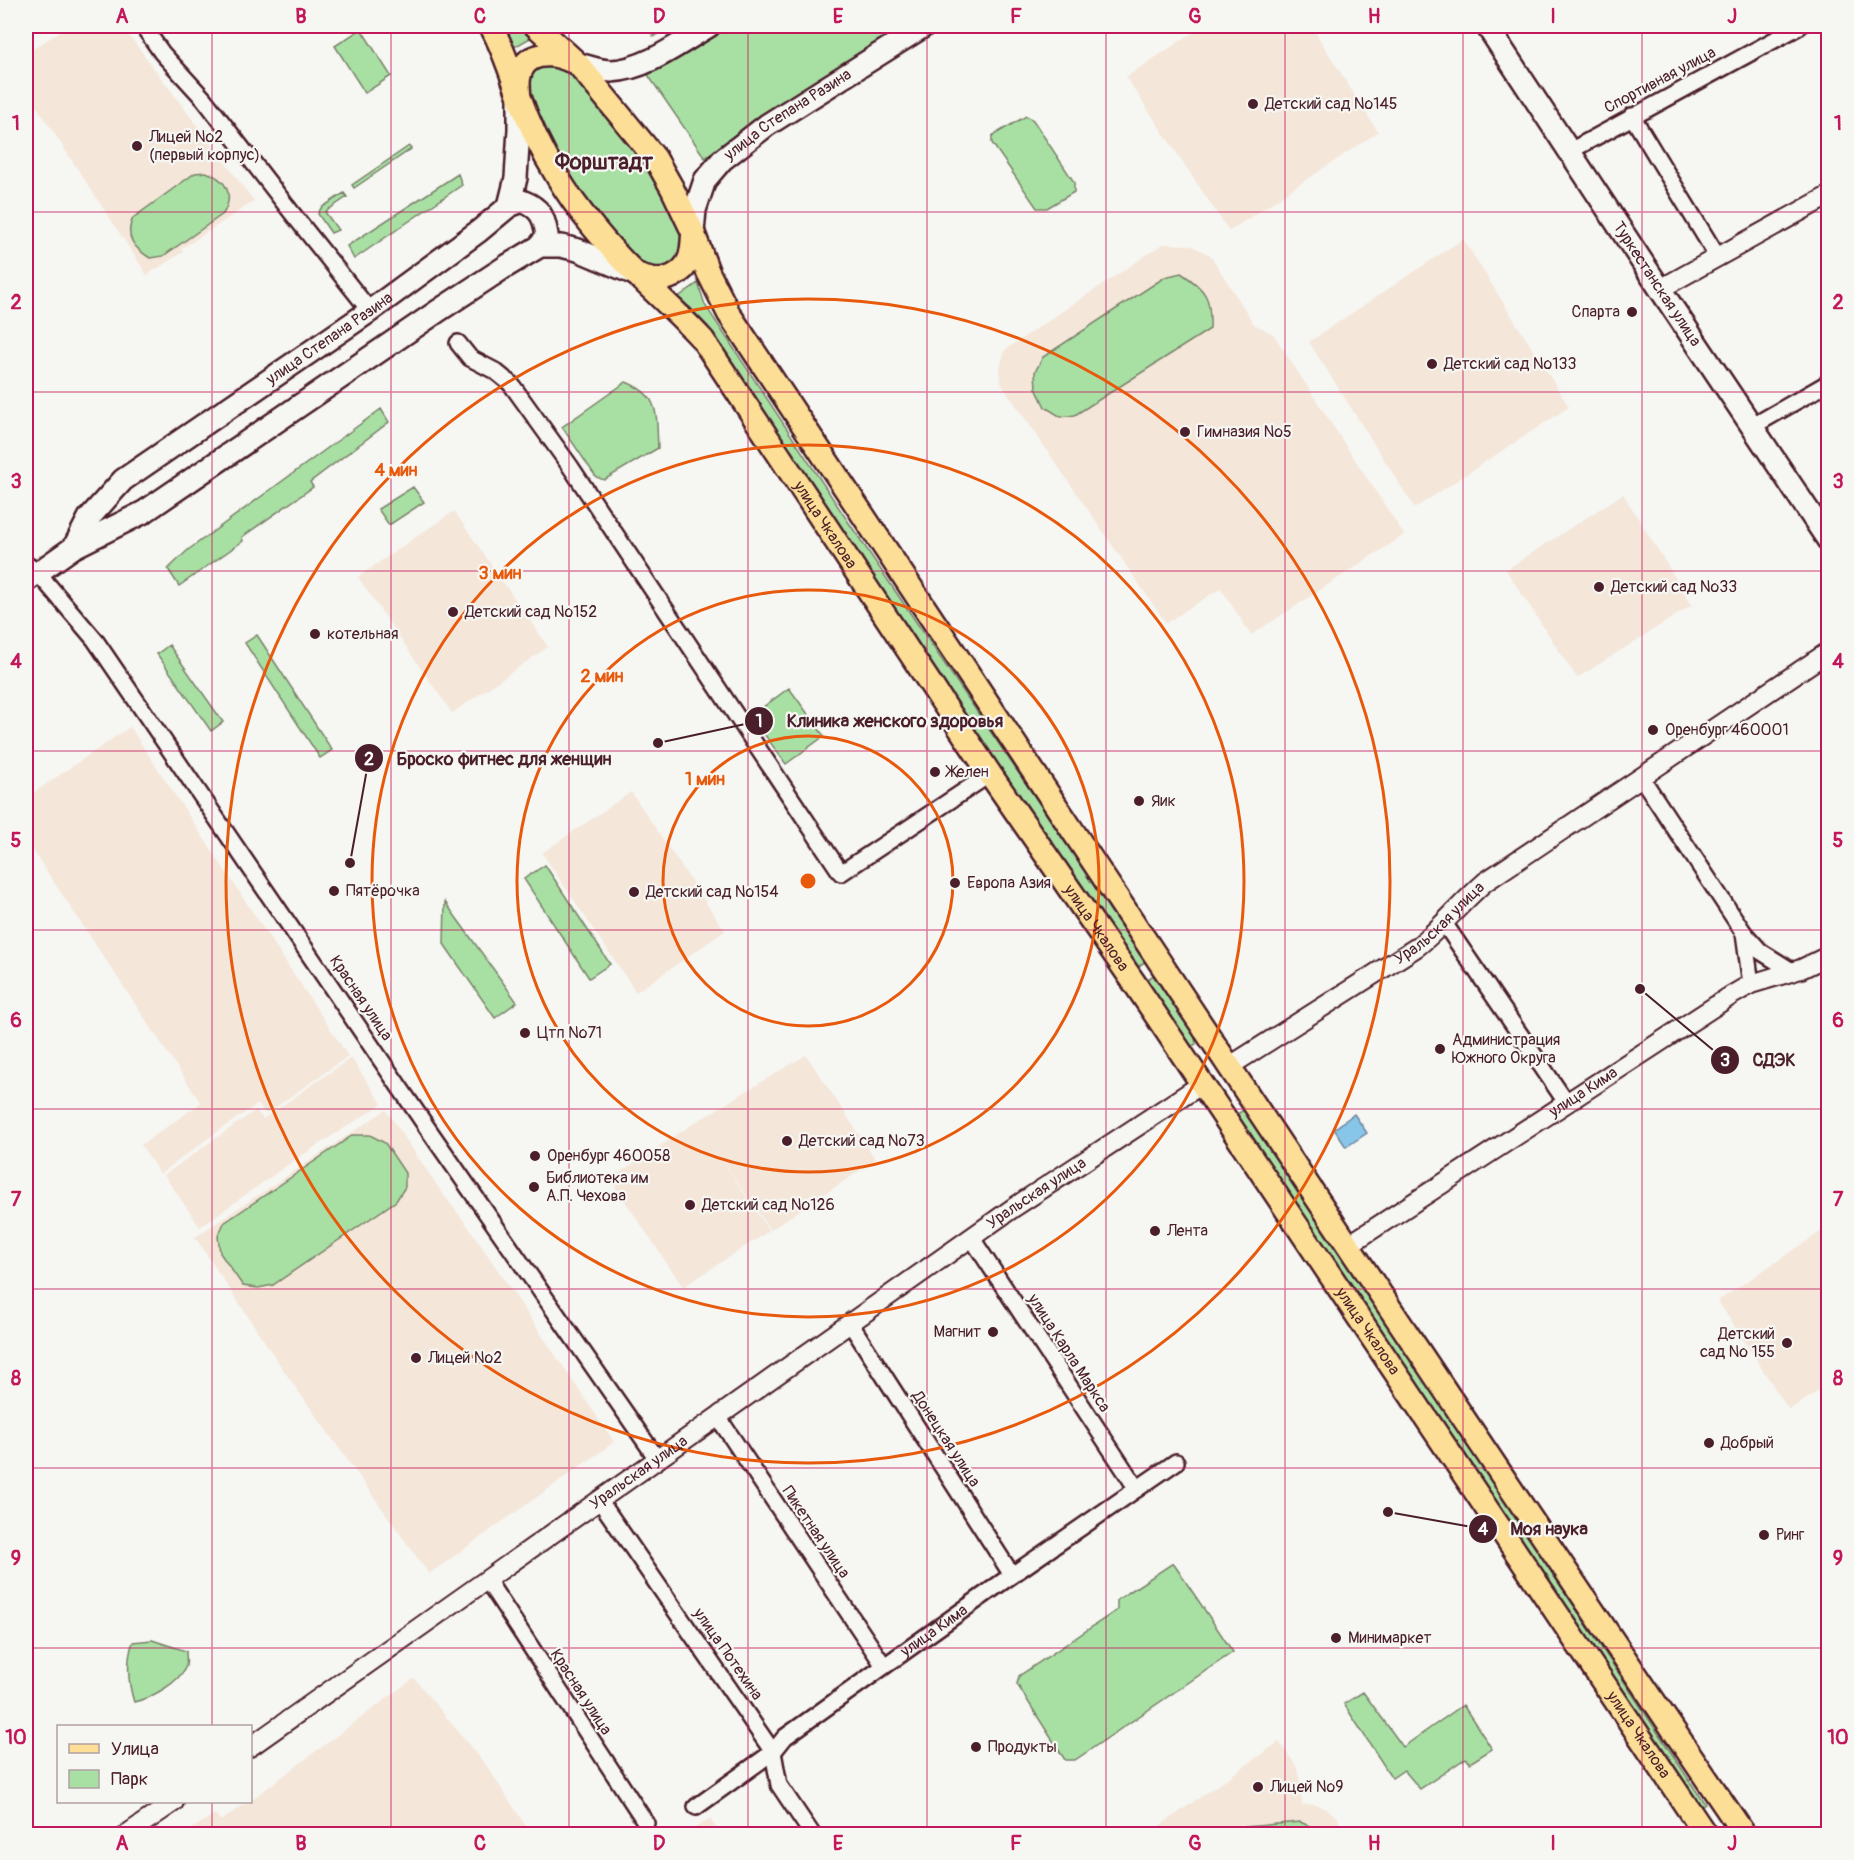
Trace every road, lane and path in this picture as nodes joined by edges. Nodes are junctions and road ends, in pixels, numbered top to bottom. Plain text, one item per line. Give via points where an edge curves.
1 (143, 26) edge
2 (491, 26) edge
3 (536, 26) edge
4 (709, 26) edge
5 (924, 26) edge
6 (1487, 26) edge
7 (1800, 26) edge
8 (578, 64) junction
9 (519, 94) junction
10 (1632, 116) junction
11 (1570, 151) junction
12 (1828, 196) edge
13 (509, 206) junction
14 (693, 232) junction
15 (540, 246) junction
16 (1717, 256) junction
17 (635, 274) junction
18 (1660, 290) junction
19 (370, 311) junction
20 (458, 344) dead end
21 (1828, 383) edge
22 (1753, 426) junction
23 (1828, 540) edge
24 (74, 547) junction
25 (30, 572) edge
26 (1828, 652) edge
27 (990, 774) junction
28 (1641, 777) junction
29 (1444, 923) junction
30 (1744, 933) junction
31 (1828, 956) edge
32 (1161, 962) junction
33 (1792, 971) junction
34 (1133, 981) junction
35 (1751, 984) junction
36 (1230, 1066) junction
37 (1202, 1084) junction
38 (1566, 1102) junction
39 (971, 1237) junction
40 (1347, 1246) junction
41 (850, 1323) junction
42 (718, 1417) junction
43 (658, 1460) junction
44 (1176, 1462) dead end
45 (1137, 1489) junction
46 (600, 1501) junction
47 (1012, 1575) junction
48 (487, 1580) junction
49 (884, 1666) junction
50 (252, 1746) edge
51 (773, 1752) junction
52 (173, 1803) edge
53 (1724, 1805) junction
54 (696, 1807) dead end
55 (646, 1823) dead end
56 (1701, 1829) edge
57 (127, 1834) edge
58 (812, 1834) edge
59 (1744, 1834) edge

1 - 19 street
2 - 9 main road, улица Чкалова via 506,54
3 - 8 main road, улица Чкалова
4 - 8 main road via 631,68 609,71
5 - 14 main road, улица Степана Разина via 767,125 722,160 705,180
6 - 11 main road, Туркестанская улица
7 - 10 street, Спортивная улица
8 - 9 main road via 560,56 538,56 523,68
8 - 14 main road, улица Чкалова via 655,158
9 - 13 main road via 516,178
9 - 17 main road, улица Чкалова via 536,138 558,178 587,219
10 - 11 street, Спортивная улица
10 - 16 street
11 - 18 main road, Туркестанская улица
12 - 16 street
13 - 15 main road via 522,201 544,218 547,235
13 - 19 main road, улица Степана Разина
14 - 17 main road via 689,262 680,272 666,279
14 - 32 main road, улица Чкалова via 729,314
15 - 17 main road via 578,250
15 - 24 main road, улица Степана Разина via 144,512
16 - 18 street
17 - 27 main road, улица Чкалова via 703,340
18 - 22 main road, Туркестанская улица
19 - 24 main road, улица Степана Разина via 123,480 89,518
20 - 27 street via 470,358 495,371 518,393 841,873
21 - 22 street
22 - 23 main road, Туркестанская улица
24 - 25 main road, улица Степана Разина
25 - 43 street, Красная улица via 95,640
26 - 28 street, Уральская улица
27 - 34 main road, улица Чкалова
28 - 29 street, Уральская улица via 1485,882
28 - 30 street
29 - 36 street, Уральская улица via 1417,947
29 - 38 street
30 - 33 street via 1760,951
30 - 35 street
31 - 33 street, улица Кима
32 - 34 main road
32 - 36 main road, улица Чкалова
33 - 35 street, улица Кима
34 - 37 main road, улица Чкалова
35 - 38 street, улица Кима
36 - 37 main road, Уральская улица
36 - 40 main road, улица Чкалова
37 - 39 street, Уральская улица
37 - 56 main road, улица Чкалова
38 - 40 street, улица Кима
39 - 41 street, Уральская улица
39 - 45 street, улица Карла Маркса
40 - 53 main road, улица Чкалова
41 - 42 street, Уральская улица
41 - 47 street, Донецкая улица
42 - 43 street, Уральская улица
42 - 49 street, Пикетная улица
43 - 46 street, Уральская улица
44 - 45 street, улица Кима
45 - 47 street, улица Кима
46 - 48 street, Уральская улица
46 - 51 street, улица Потехина
47 - 49 street, улица Кима
48 - 50 street, Уральская улица
48 - 55 street, Красная улица
49 - 51 street, улица Кима via 785,1737
51 - 54 street, улица Кима
51 - 58 street, улица Потехина via 779,1785
52 - 57 street
53 - 56 main road
53 - 59 main road, улица Чкалова

